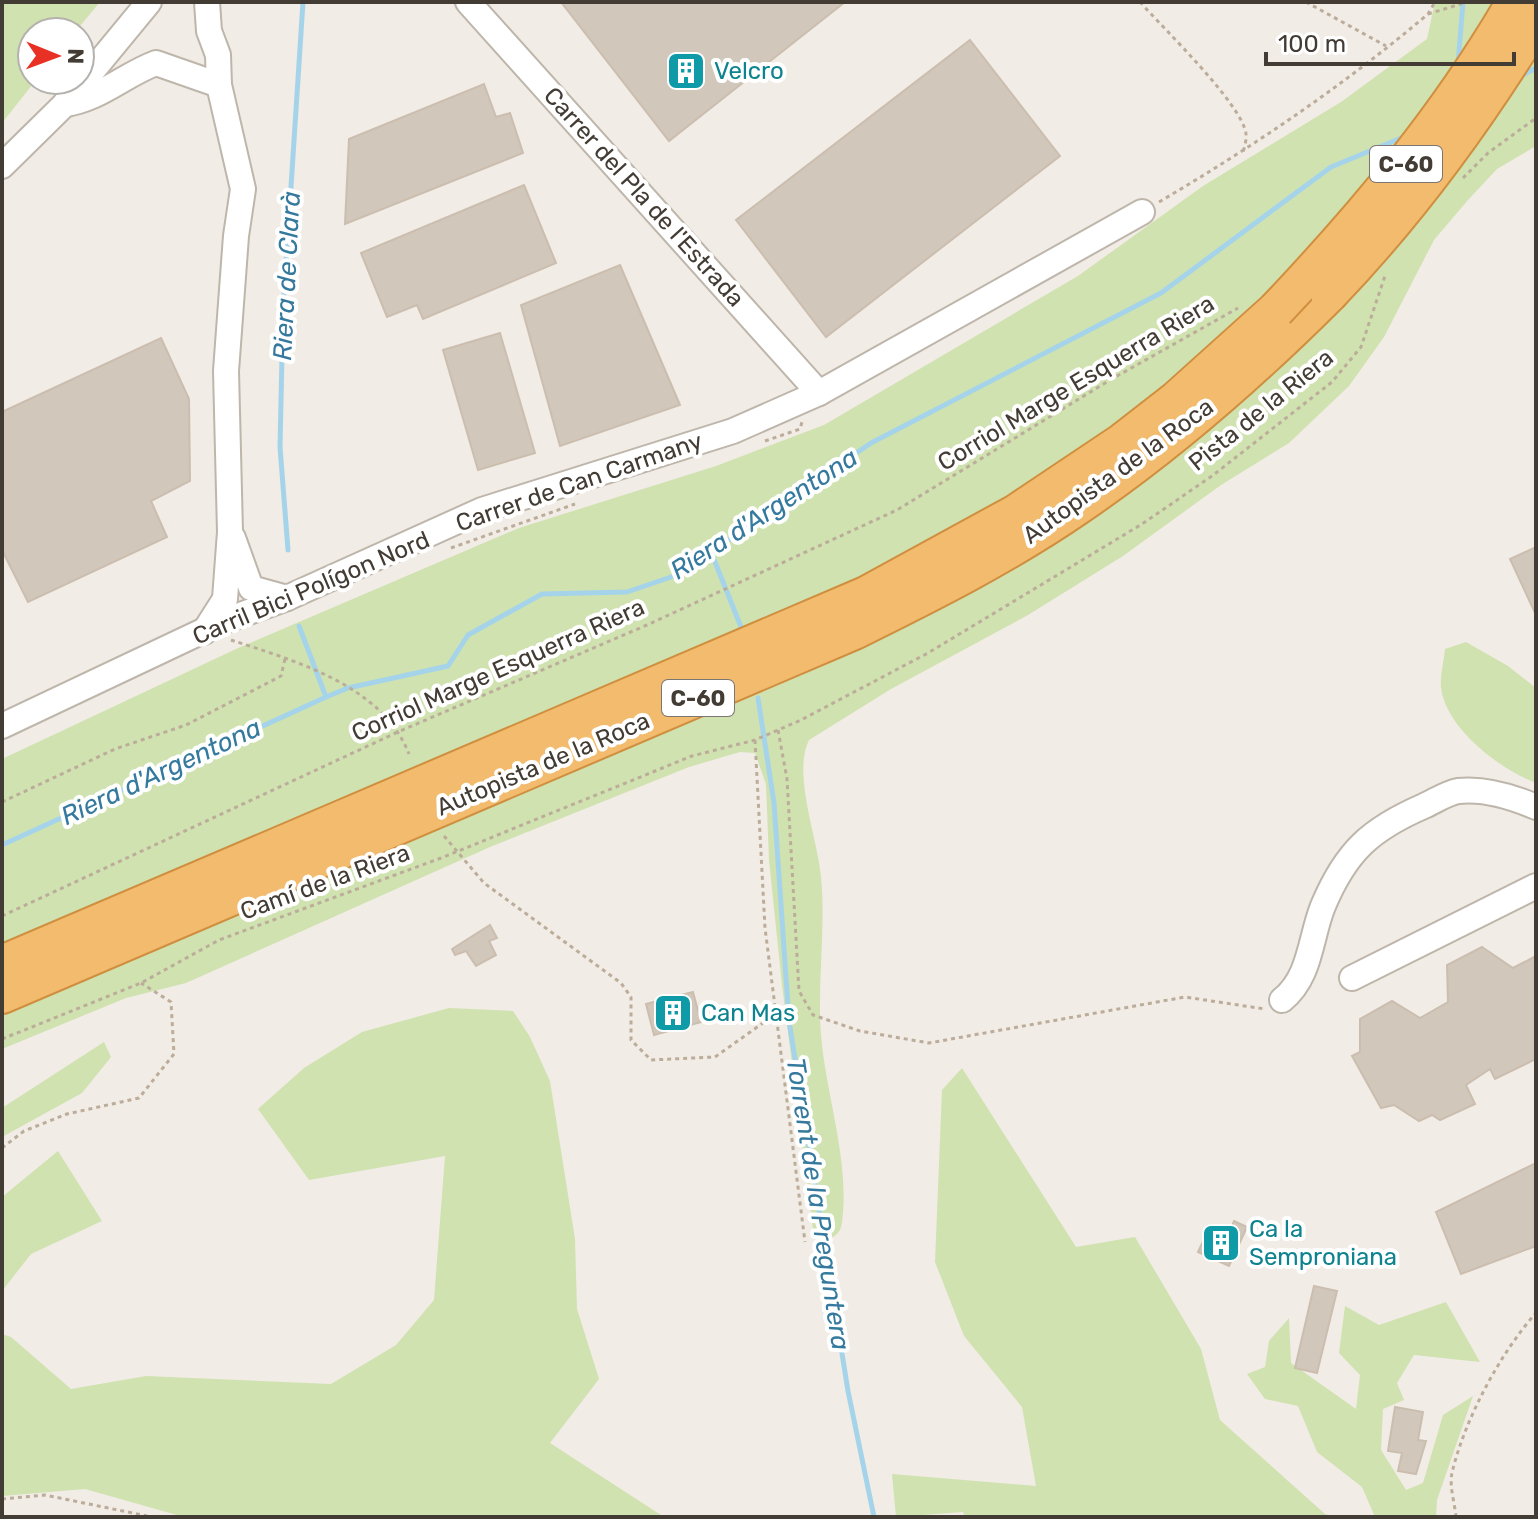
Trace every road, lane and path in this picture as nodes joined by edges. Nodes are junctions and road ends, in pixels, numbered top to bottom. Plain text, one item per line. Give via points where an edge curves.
1 (149, 2) edge
2 (188, 2) edge
3 (207, 2) edge
4 (468, 2) edge
5 (1140, 2) edge
6 (1306, 2) edge
7 (1435, 2) edge
8 (1467, 2) edge
9 (1515, 2) edge
10 (1428, 14) junction
11 (1536, 21) edge
12 (209, 31) junction
13 (1386, 46) junction
14 (219, 85) junction
15 (65, 104) junction
16 (1536, 118) edge
17 (1243, 153) junction
18 (2, 166) edge
19 (1454, 187) dead end
20 (1142, 212) joint
21 (1390, 261) dead end
22 (1261, 307) junction
23 (812, 403) junction
24 (756, 444) dead end
25 (580, 502) dead end
26 (230, 532) junction
27 (438, 553) dead end
28 (287, 598) junction
29 (204, 632) junction
30 (241, 637) dead end
31 (227, 643) dead end
32 (928, 653) joint
33 (285, 659) junction
34 (2, 726) edge
35 (778, 730) junction
36 (400, 731) junction
37 (755, 740) junction
38 (409, 754) dead end
39 (2, 802) edge
40 (1536, 807) edge
41 (444, 836) dead end
42 (455, 852) junction
43 (1536, 886) edge
44 (2, 916) edge
45 (2, 964) edge
46 (1352, 978) dead end
47 (141, 983) junction
48 (2, 995) edge
49 (1282, 1000) joint
50 (777, 1013) junction
51 (2, 1039) edge
52 (2, 1148) edge
53 (805, 1242) dead end
54 (1536, 1313) edge
55 (2, 1499) edge
56 (152, 1517) edge
57 (1456, 1517) edge

1 - 15 street
2 - 12 street
3 - 12 street
4 - 23 street, Carrer del Pla de l'Estrada
5 - 17 path via 1239,118 1246,134
6 - 13 path
7 - 10 path
8 - 10 path
9 - 22 highway, C-60, bridge via 1405,166
10 - 13 path
11 - 48 highway, Autopista de la Roca / C-60, bridge via 1447,154 1366,256 1215,402 1077,507 955,580 826,643
12 - 14 street via 218,55
13 - 17 path via 1328,95
14 - 15 street via 156,63 85,102
14 - 26 street via 243,189 226,371
15 - 18 street
16 - 19 path via 1488,153
17 - 20 path
20 - 23 street, Carrer de Can Carmany
21 - 32 path, Pista de la Riera via 1361,347 1332,382 1142,524
22 - 36 path, Corriol Marge Esquerra Riera via 1110,380 897,510
22 - 45 highway, Autopista de la Roca / C-60 via 1176,400 1122,442 1016,513 866,595
23 - 24 path via 800,429
23 - 28 street, Carrer de Can Carmany via 482,510
25 - 27 path, Carril Bici Polígon Nord
26 - 28 street via 251,588
26 - 29 street via 225,599
28 - 29 street, Carrer de Can Carmany
29 - 33 path
29 - 34 street, Carrer de Can Carmany
30 - 31 path, Carril Bici Polígon Nord
32 - 35 path, Camí de la Riera
33 - 36 path via 348,688
33 - 39 path via 281,676 245,698 115,749
35 - 37 path, Camí de la Riera
35 - 49 path via 787,779 799,991 813,1015 860,1031 929,1043 1185,997 1267,1009
36 - 38 path
36 - 44 path, Corriol Marge Esquerra Riera
37 - 42 path, Camí de la Riera via 692,756
37 - 50 path via 765,928
40 - 49 street via 1484,791 1456,791 1384,823 1334,880 1303,975
41 - 42 path
42 - 47 path, Camí de la Riera via 219,940
42 - 50 path via 484,883 621,983 631,997 631,1040 651,1060 715,1057
43 - 46 street
47 - 51 path, Camí de la Riera
47 - 52 path via 171,1002 174,1054 139,1098 67,1114 24,1131
50 - 53 path
54 - 57 path via 1484,1390 1451,1476
55 - 56 path via 45,1495

